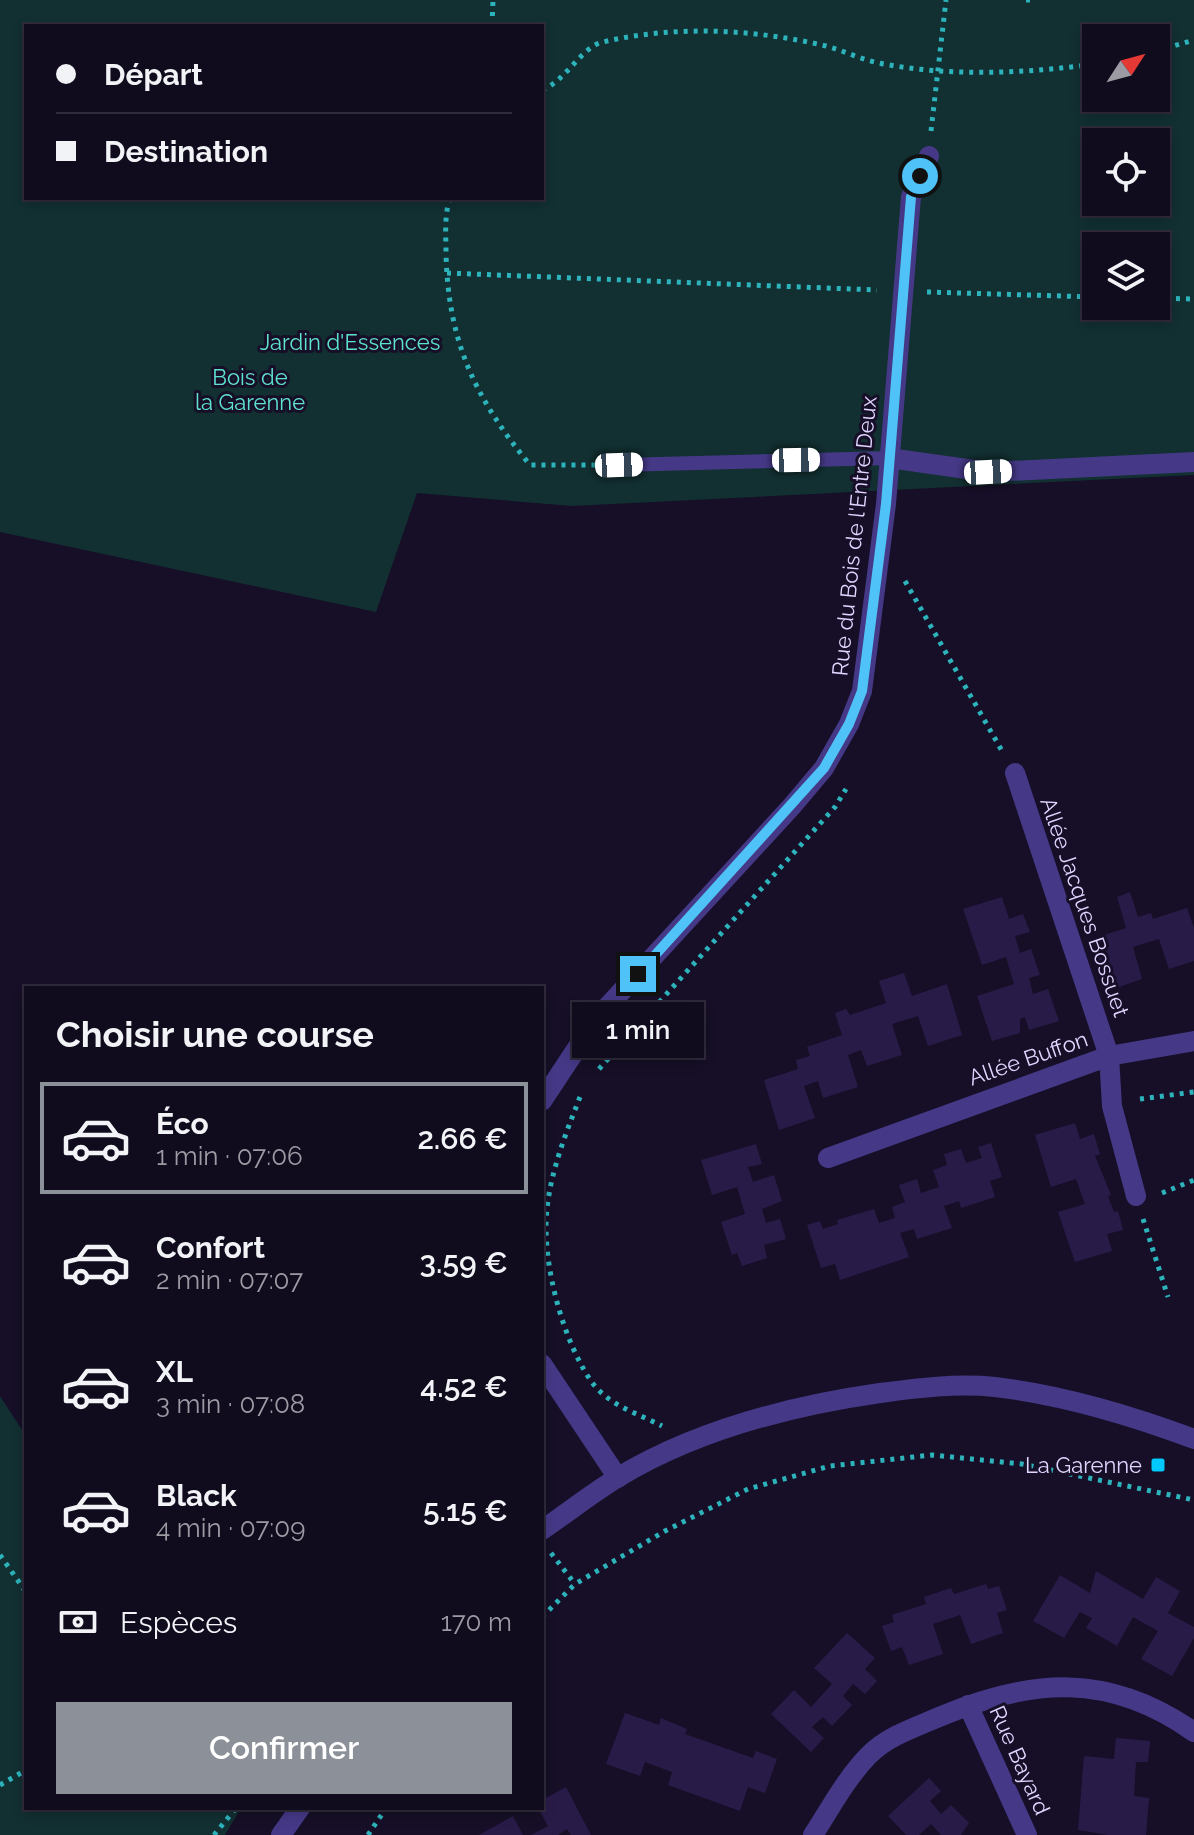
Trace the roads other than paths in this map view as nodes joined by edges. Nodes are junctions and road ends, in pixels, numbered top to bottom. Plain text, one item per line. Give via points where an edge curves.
1 (929, 156) road end
2 (889, 458) junction
3 (1194, 462) edge
4 (619, 465) road end
5 (1015, 773) road end
6 (1194, 1041) edge
7 (1109, 1056) junction
8 (544, 1098) edge
9 (828, 1158) dead end
10 (1136, 1196) road end
11 (544, 1367) edge
12 (1194, 1439) edge
13 (618, 1478) junction
14 (544, 1539) edge
15 (968, 1705) junction
16 (1194, 1715) edge
17 (1172, 1716) junction
18 (1194, 1732) edge
19 (299, 1810) edge
20 (281, 1835) edge
21 (813, 1835) edge
22 (1027, 1835) edge

1 - 2 street, Rue du Bois de l'Entre Deux via 911,197
2 - 3 street via 988,472
2 - 4 lane
2 - 8 street, Rue du Bois de l'Entre Deux via 873,621 862,691 849,724 824,768 597,1018
5 - 7 street, Allée Jacques Bossuet
6 - 7 street
7 - 9 street, Allée Buffon
7 - 10 street, Allée Buffon via 1112,1106
11 - 13 street
12 - 13 street via 1063,1400 994,1387 931,1386 788,1409 691,1442
13 - 14 street
15 - 17 street, Rue Bayard via 1005,1692 1074,1685
15 - 21 street, Rue Bayard via 900,1734 870,1754
15 - 22 street, Rue Bayard
16 - 17 street, Rue Bayard
17 - 18 street, Rue Bayard
19 - 20 street

